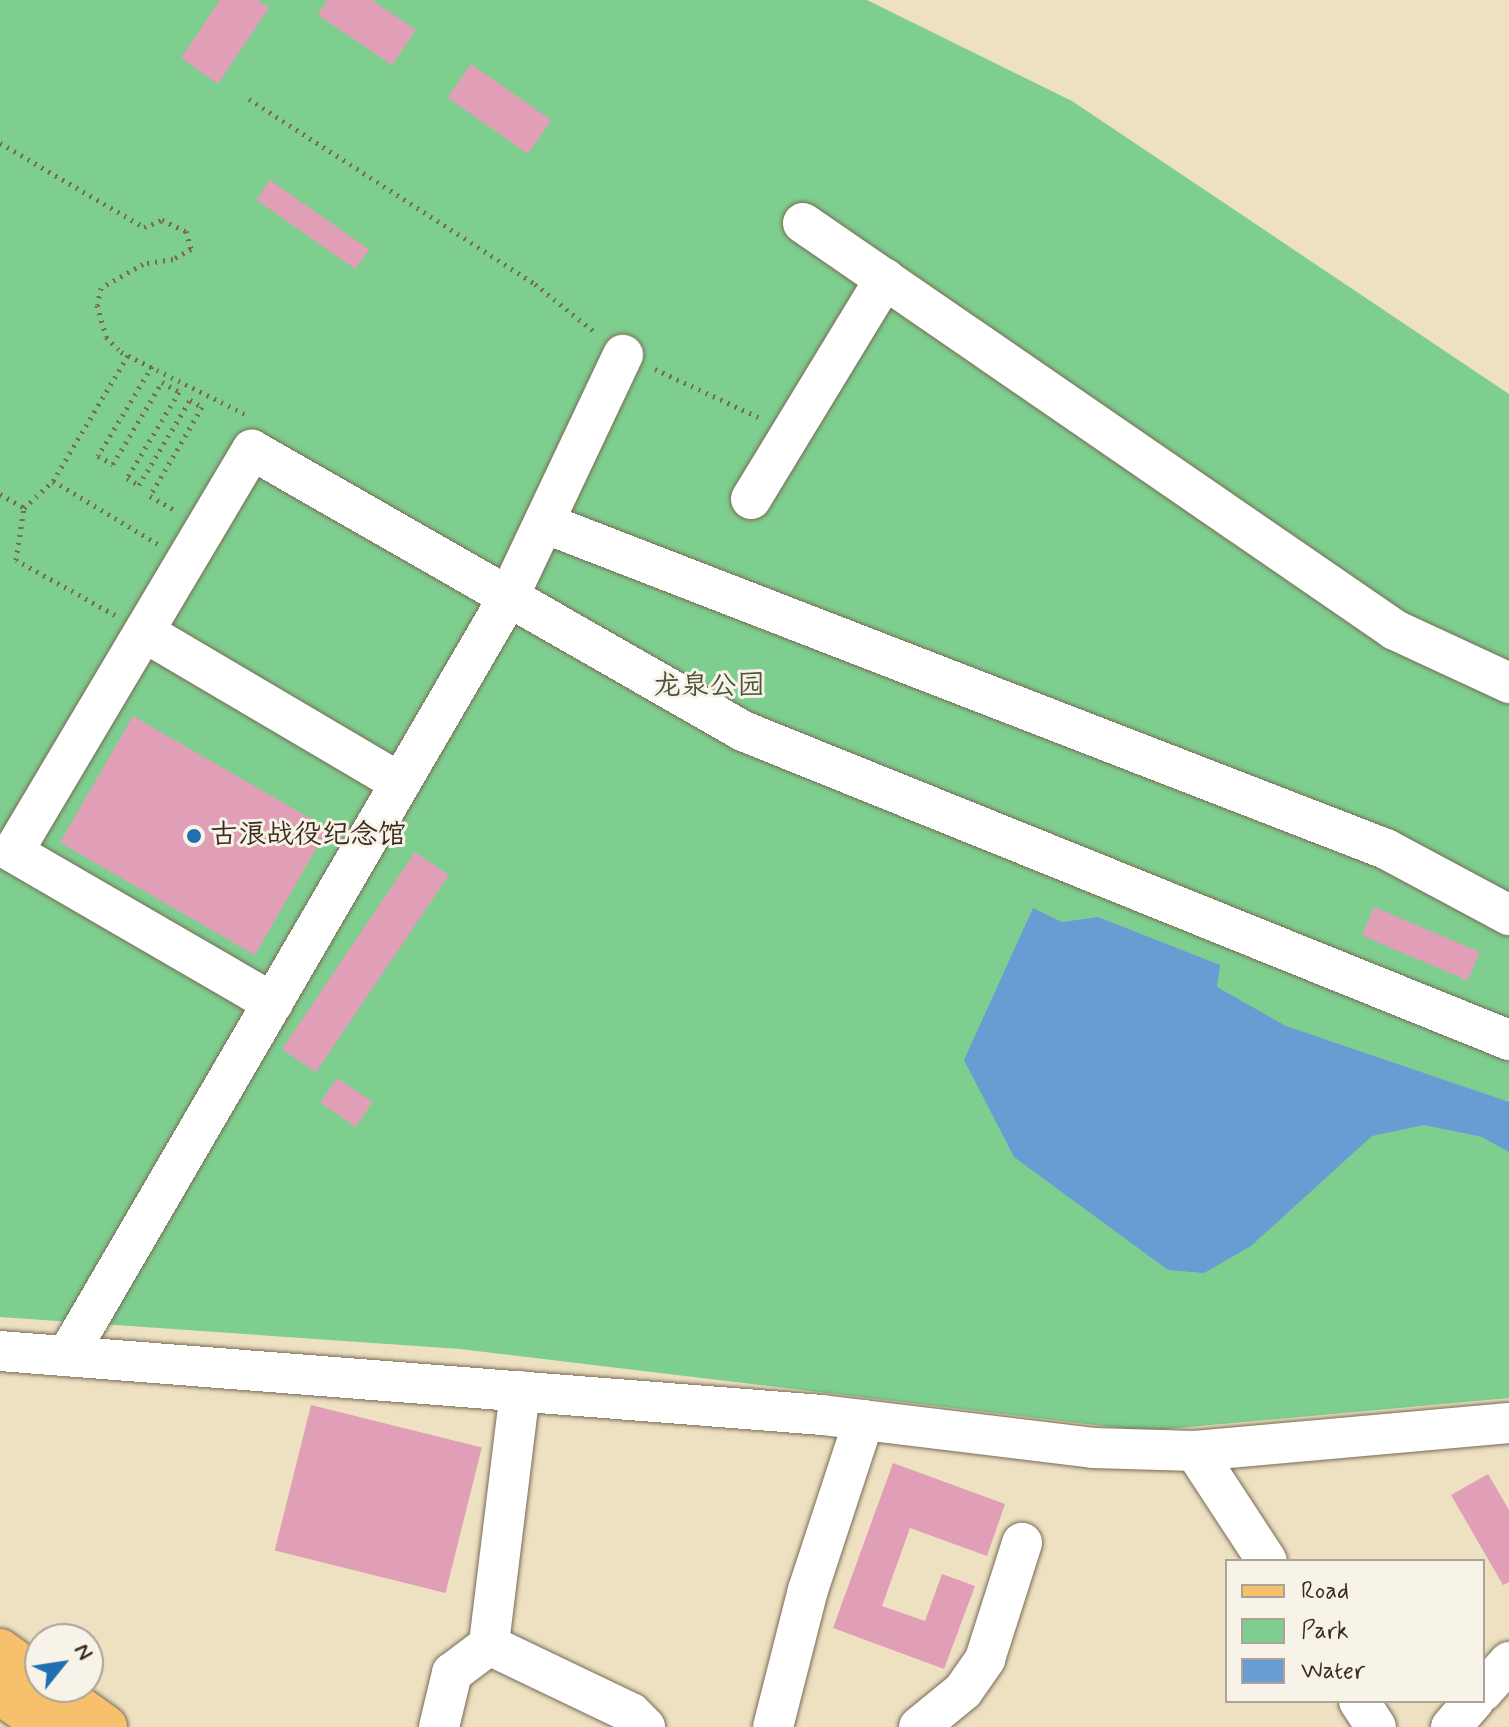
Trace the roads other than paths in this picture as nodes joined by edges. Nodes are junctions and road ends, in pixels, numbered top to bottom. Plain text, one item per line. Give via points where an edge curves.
1 (803, 223) dead end
2 (885, 279) junction
3 (623, 355) road end
4 (751, 499) dead end
5 (544, 523) junction
6 (508, 598) junction
7 (144, 632) junction
8 (1509, 683) edge
9 (400, 783) junction
10 (1509, 915) edge
11 (273, 1003) junction
12 (1509, 1040) edge
13 (0, 1351) edge
14 (67, 1356) junction
15 (520, 1391) junction
16 (864, 1420) junction
17 (1509, 1423) edge
18 (1195, 1451) junction
19 (1022, 1543) dead end
20 (1266, 1559) edge
21 (489, 1645) junction
22 (0, 1651) edge
23 (24, 1668) edge
24 (0, 1692) edge
25 (71, 1703) edge
26 (1360, 1703) edge
27 (1472, 1703) edge
28 (49, 1727) edge
29 (105, 1727) edge
30 (439, 1727) edge
31 (645, 1727) edge
32 (773, 1727) edge
33 (919, 1727) edge
34 (1376, 1727) edge
35 (1451, 1727) edge

1 - 2 street
2 - 4 street
2 - 8 street via 1395,630
3 - 5 street
5 - 6 street
5 - 10 street via 1386,849
6 - 7 street via 252,450
6 - 9 street
6 - 12 street via 743,731
7 - 9 street
7 - 11 street via 13,852
9 - 11 street
11 - 14 street
13 - 14 street
14 - 15 street
15 - 16 street
15 - 21 street
16 - 18 street via 1093,1448
16 - 32 street via 808,1590
17 - 18 street
18 - 20 street
19 - 33 street via 985,1659 963,1691
21 - 30 street via 452,1673
21 - 31 street via 631,1713
22 - 23 main road
24 - 28 main road
25 - 29 main road
26 - 34 street
27 - 35 street

